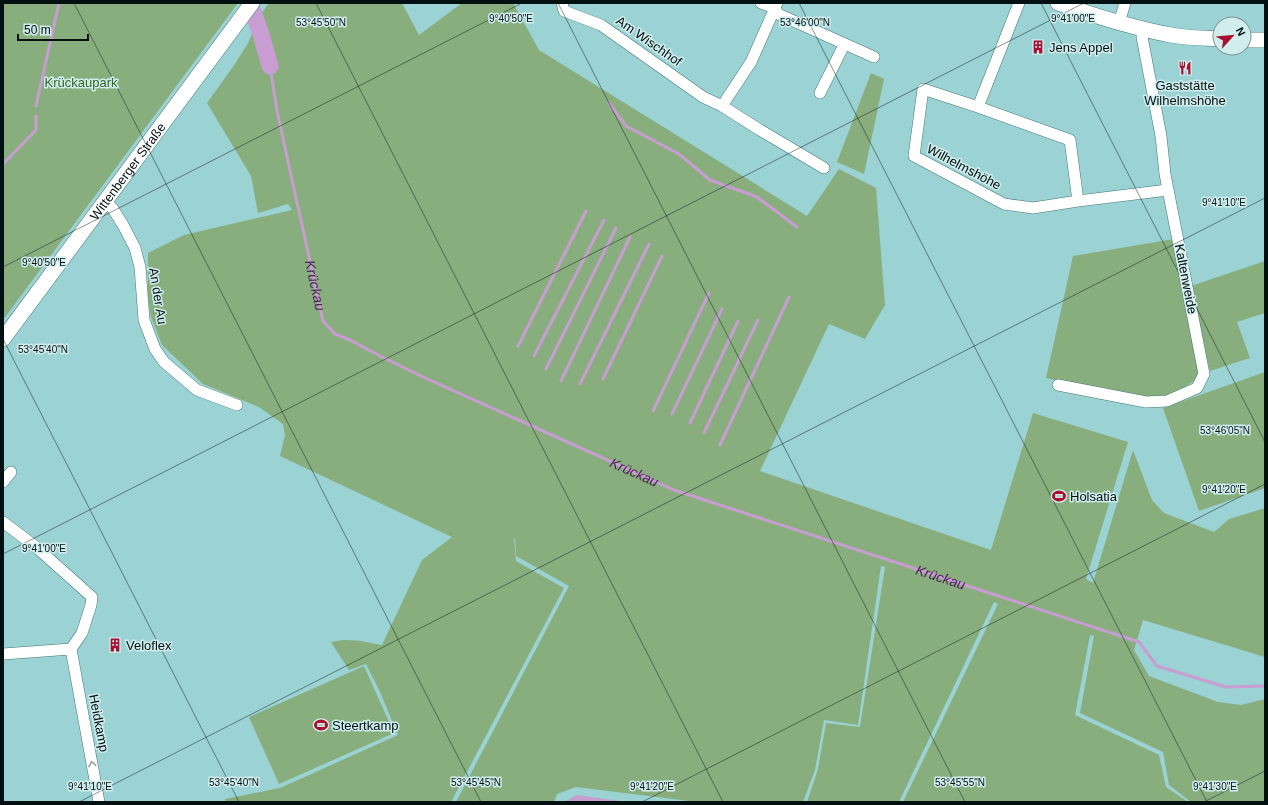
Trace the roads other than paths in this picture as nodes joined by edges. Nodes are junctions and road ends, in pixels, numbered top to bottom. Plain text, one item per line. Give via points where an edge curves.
1 (252, 3) edge
2 (562, 3) edge
3 (761, 3) edge
4 (1019, 3) edge
5 (1058, 3) edge
6 (1125, 3) edge
7 (776, 6) edge
8 (1119, 23) junction
9 (1145, 29) junction
10 (1212, 38) edge
11 (1252, 40) edge
12 (1265, 40) edge
13 (844, 45) junction
14 (874, 58) dead end
15 (820, 93) dead end
16 (722, 106) junction
17 (978, 107) junction
18 (824, 168) dead end
19 (1168, 190) junction
20 (105, 201) junction
21 (1078, 201) junction
22 (3, 339) edge
23 (1058, 385) dead end
24 (237, 405) dead end
25 (11, 472) dead end
26 (3, 482) edge
27 (3, 522) edge
28 (71, 649) junction
29 (3, 654) edge
30 (99, 802) edge

1 - 20 main road, Wittenberger Straße
2 - 16 street, Am Wischhof via 564,11 601,25 703,96
3 - 7 street
4 - 17 street
5 - 8 main road
6 - 8 street
7 - 13 street via 778,14
7 - 16 street via 751,62
8 - 9 main road
9 - 10 main road via 1171,35
9 - 19 street, Kaltenweide via 1142,37 1161,136
11 - 12 main road
13 - 14 street
13 - 15 street
16 - 18 street, Am Wischhof
17 - 21 street, Wilhelmshöhe via 1070,140
17 - 21 street, Wilhelmshöhe via 923,89 914,156 1004,204 1033,208
19 - 21 street, Wilhelmshöhe
19 - 23 street, Kaltenweide via 1204,374 1197,388 1167,400 1146,402
20 - 22 main road, Wittenberger Straße
20 - 24 street, An der Au via 113,209 135,248 140,267 144,320 155,350 164,362 197,390
25 - 26 street
27 - 28 street via 36,547 92,597 82,633
28 - 29 street
30 -> 28 street, Heidkamp

